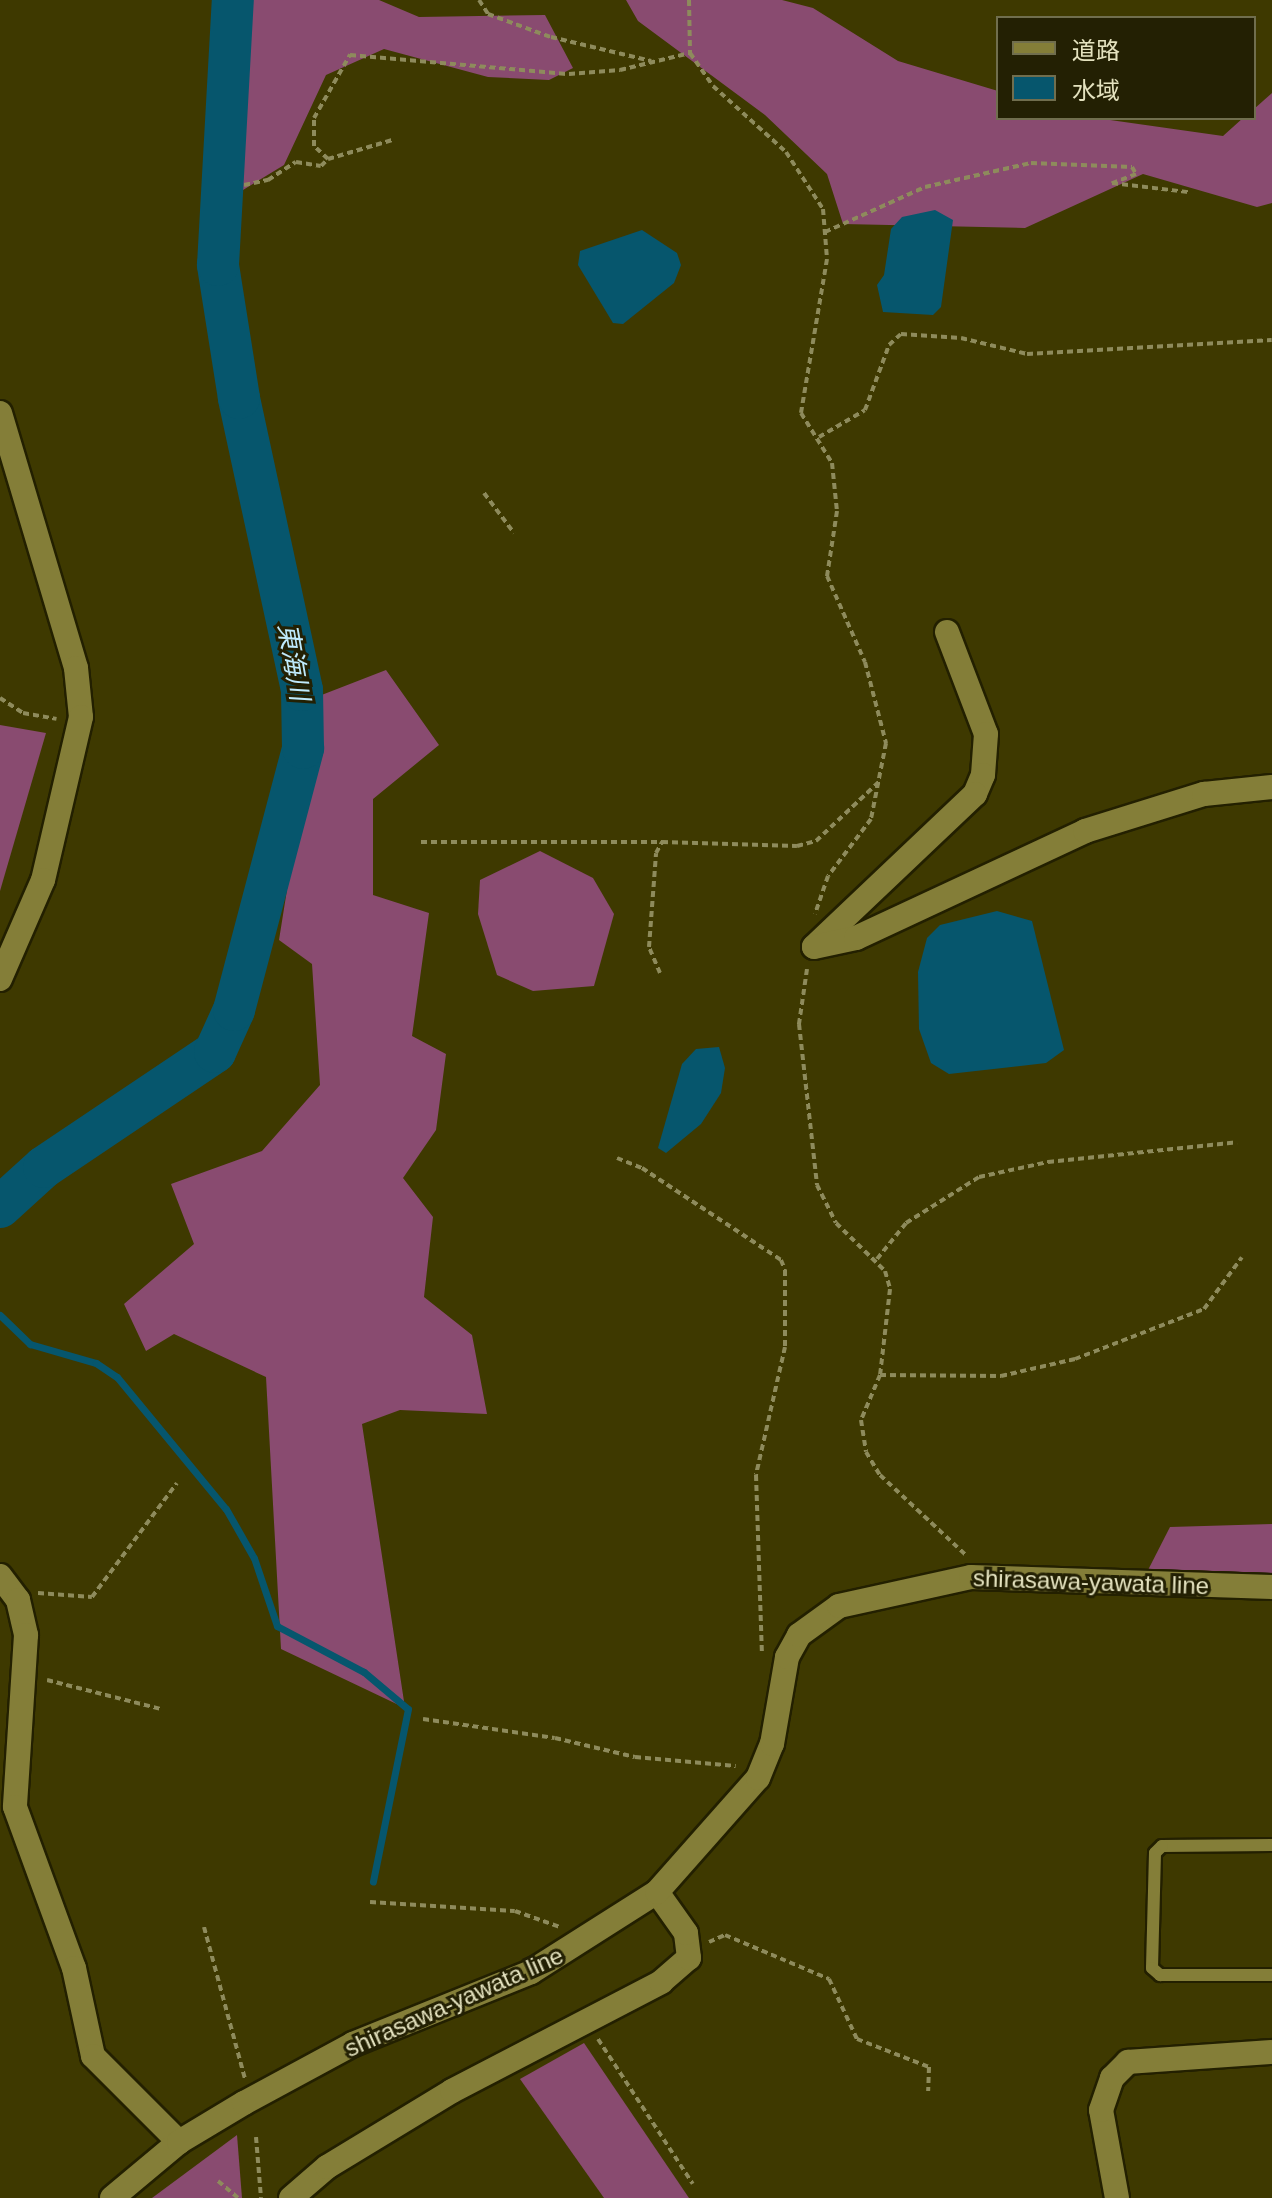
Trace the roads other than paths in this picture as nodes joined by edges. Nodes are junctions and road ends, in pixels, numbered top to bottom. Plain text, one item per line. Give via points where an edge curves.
1 (0, 413) edge
2 (947, 632) dead end
3 (1272, 787) edge
4 (0, 979) edge
5 (0, 1576) edge
6 (1272, 1587) edge
7 (1272, 1845) edge
8 (657, 1892) junction
9 (1272, 1975) edge
10 (1272, 2052) edge
11 (179, 2142) junction
12 (112, 2198) edge
13 (291, 2198) edge
14 (1117, 2198) edge

1 - 4 street via 76,668 81,717 43,880
2 - 3 street via 986,734 983,775 975,794 814,947 856,938 1085,831 1204,794
5 - 11 street via 18,1600 26,1635 15,1807 74,1968 93,2056
6 - 8 street, shirasawa-yawata line via 971,1577 839,1606 799,1635 787,1657 772,1744 758,1778
7 - 9 lane via 1162,1846 1155,1853 1152,1968 1160,1975
8 - 11 street, shirasawa-yawata line via 579,1947 353,2044
8 - 13 street via 686,1933 689,1958 661,1982 591,2024 452,2091 327,2167
10 - 14 street via 1128,2062 1112,2078 1101,2110
11 - 12 street, shirasawa-yawata line

